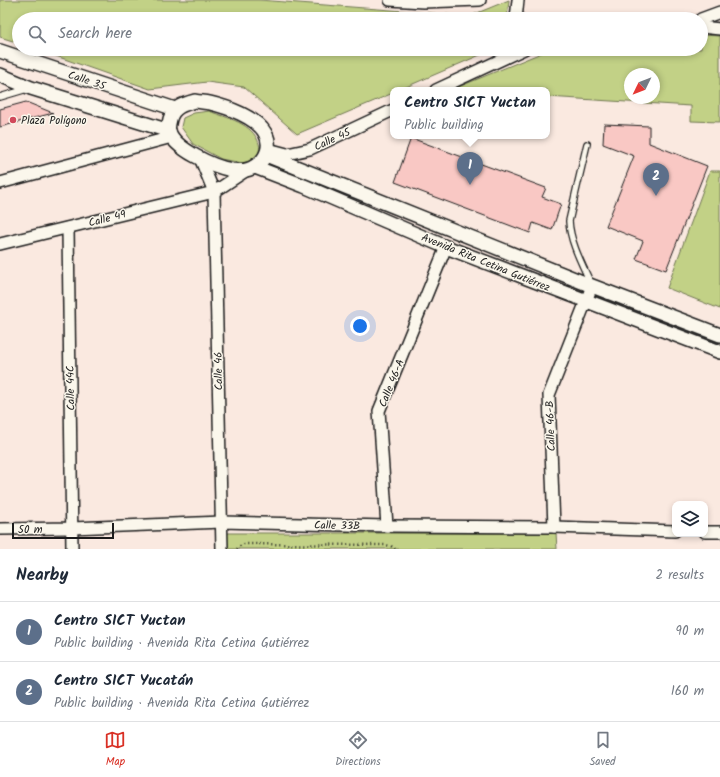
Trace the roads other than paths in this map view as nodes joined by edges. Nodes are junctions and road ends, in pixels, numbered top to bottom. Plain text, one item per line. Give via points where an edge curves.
1 (390, 0) edge
2 (480, 0) edge
3 (518, 0) edge
4 (423, 1) edge
5 (517, 12) edge
6 (720, 12) edge
7 (708, 16) edge
8 (708, 28) edge
9 (720, 29) edge
10 (0, 51) edge
11 (12, 55) edge
12 (15, 56) edge
13 (504, 56) edge
14 (0, 76) edge
15 (442, 87) edge
16 (31, 88) junction
17 (0, 96) edge
18 (174, 109) junction
19 (390, 111) edge
20 (170, 134) junction
21 (587, 144) dead end
22 (267, 152) junction
23 (200, 158) junction
24 (251, 168) junction
25 (0, 183) edge
26 (214, 192) junction
27 (68, 228) junction
28 (0, 244) edge
29 (446, 248) junction
30 (592, 286) junction
31 (586, 301) junction
32 (720, 334) edge
33 (720, 352) edge
34 (222, 522) junction
35 (387, 526) junction
36 (554, 527) junction
37 (72, 528) junction
38 (0, 529) edge
39 (672, 531) edge
40 (708, 532) edge
41 (720, 532) edge
42 (72, 549) edge
43 (222, 549) edge

1 - 4 street
2 - 4 street
3 - 5 street
6 - 7 street
8 - 9 street
10 - 11 street, Calle 35
12 - 18 street, Calle 35
13 - 15 street
14 - 16 street
16 - 17 lane
16 - 20 street
18 - 20 street via 169,122
18 - 22 street via 195,101 209,102 241,113 264,131 269,140
19 - 22 street, Calle 45 via 310,149 287,154
20 - 23 street via 179,146
20 - 25 street
21 - 30 lane via 569,228
22 - 24 street
22 - 30 street, Avenida Rita Cetina Gutiérrez
23 - 24 street via 232,170
23 - 26 street, Calle 46
24 - 26 street
24 - 29 street, Avenida Rita Cetina Gutiérrez via 304,186
26 - 27 street, Calle 49
26 - 34 street, Calle 46
27 - 28 street, Calle 49
27 - 37 street, Calle 44C
29 - 31 street, Avenida Rita Cetina Gutiérrez
29 - 35 street, Calle 46-A via 379,411
30 - 31 street, Calle 46-B
30 - 32 street, Avenida Rita Cetina Gutiérrez
31 - 33 street, Avenida Rita Cetina Gutiérrez
31 - 36 street, Calle 46-B via 549,395
34 - 35 street, Calle 33B
34 - 37 street, Calle 33B
34 - 43 street, Calle 46
35 - 36 street, Calle 33B
36 - 39 street, Calle 33B
37 - 38 street, Calle 33B
37 - 42 street, Calle 44C
40 - 41 street

